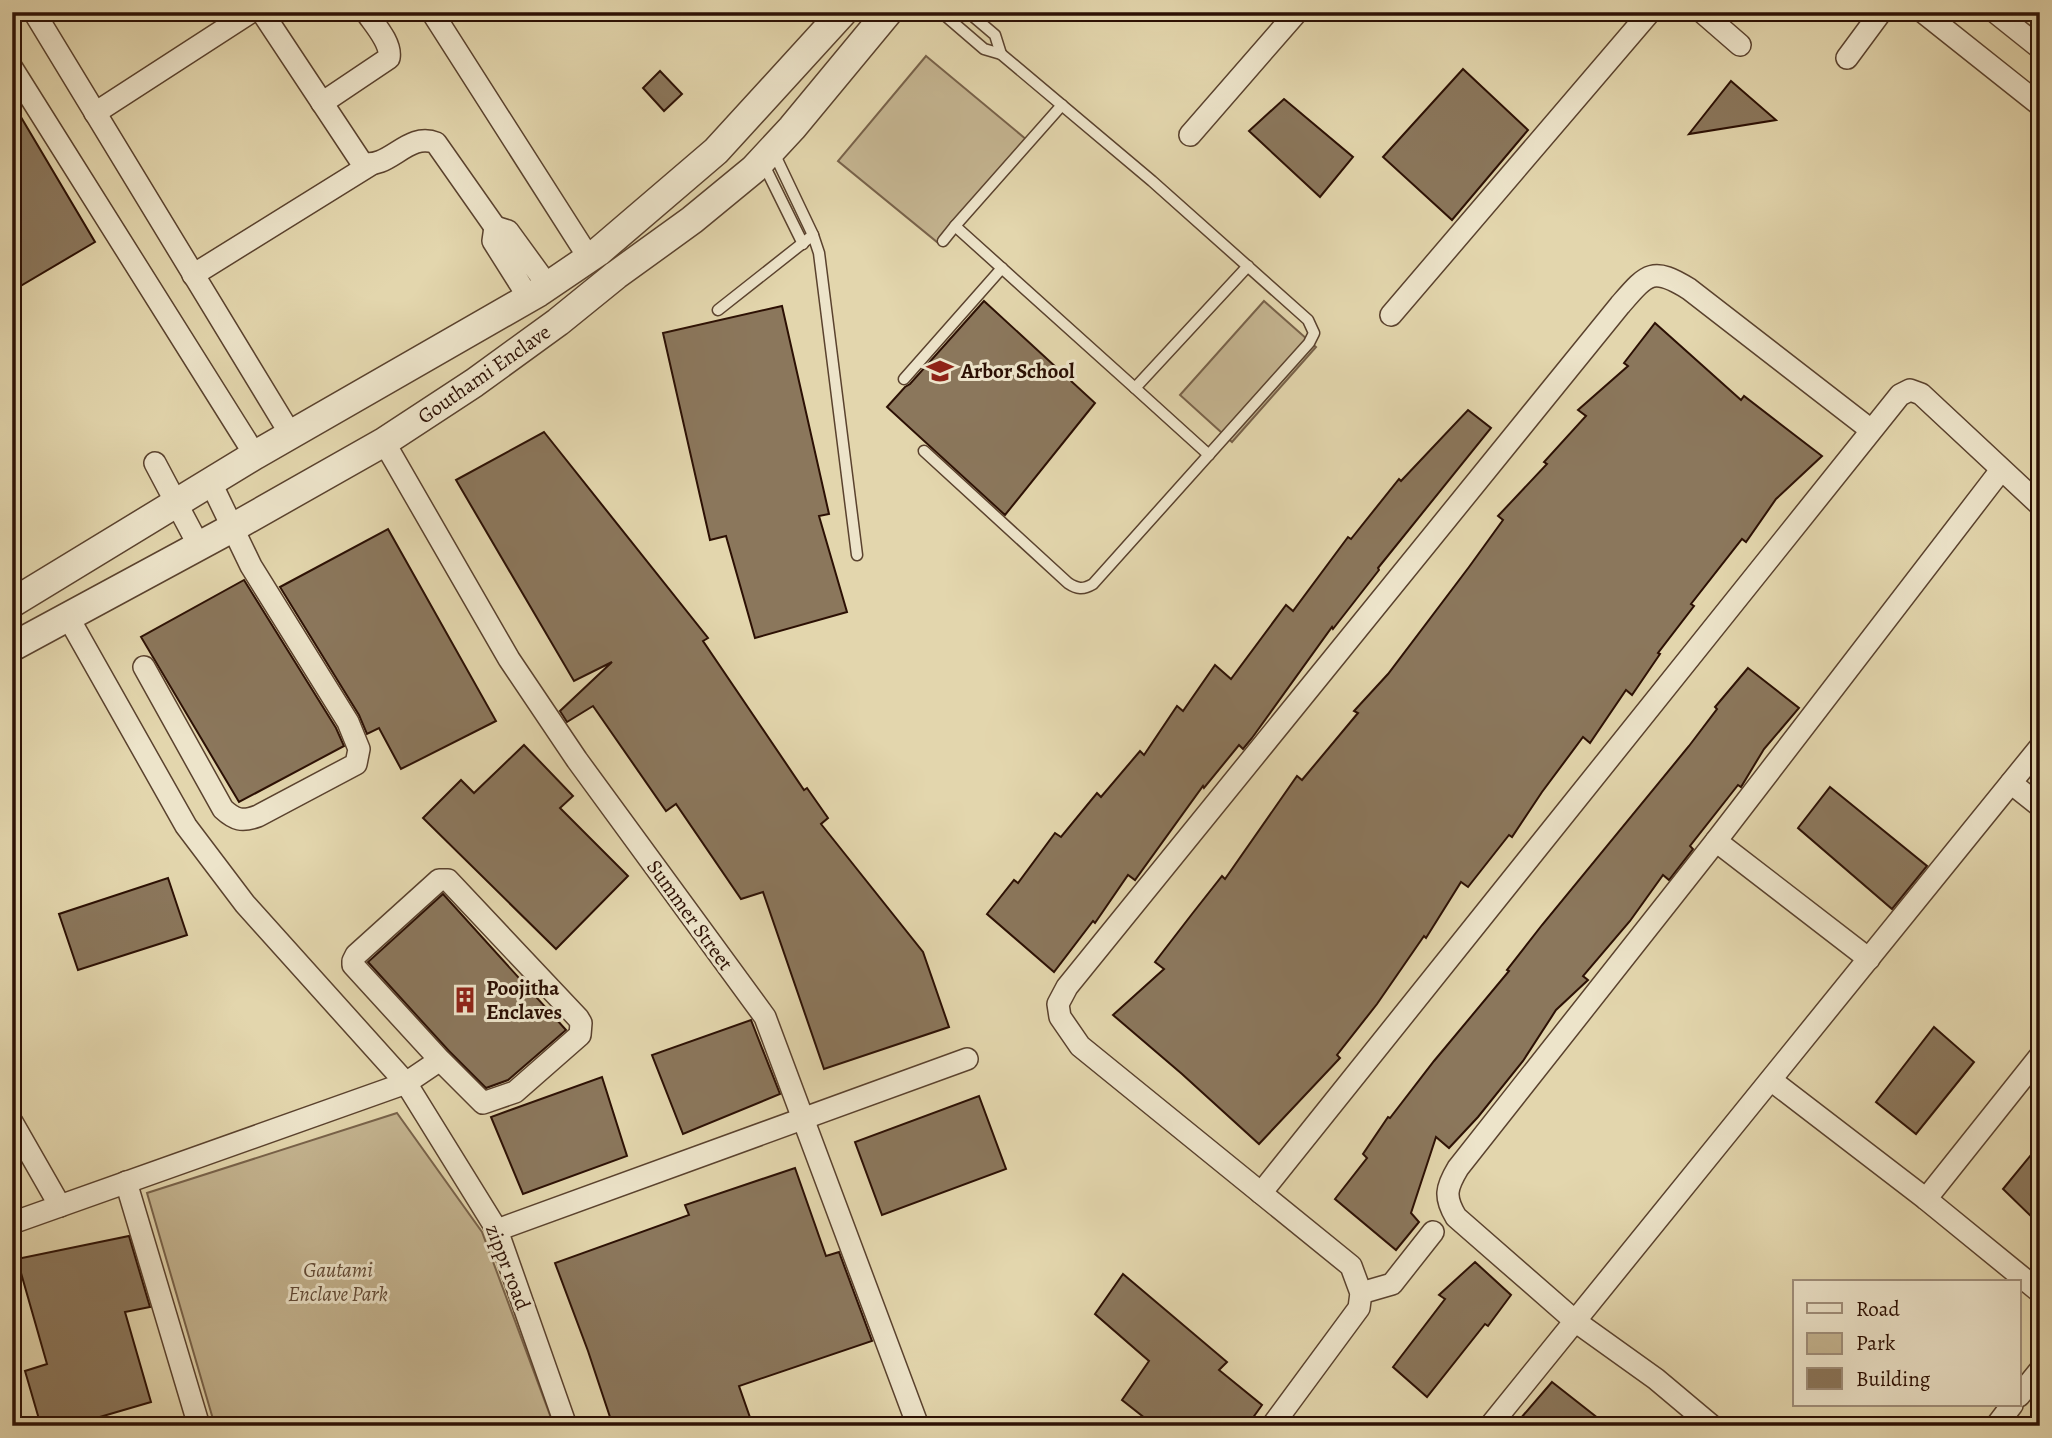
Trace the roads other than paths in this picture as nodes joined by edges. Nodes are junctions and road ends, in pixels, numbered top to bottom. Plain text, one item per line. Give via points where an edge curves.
1 (34, 12) edge
2 (251, 12) edge
3 (261, 12) edge
4 (366, 12) edge
5 (432, 12) edge
6 (843, 12) edge
7 (887, 12) edge
8 (941, 12) edge
9 (968, 12) edge
10 (1297, 12) edge
11 (1650, 12) edge
12 (1702, 12) edge
13 (1881, 12) edge
14 (1923, 12) edge
15 (1995, 12) edge
16 (1740, 44) dead end
17 (2040, 48) edge
18 (1001, 54) junction
19 (1847, 58) dead end
20 (12, 68) edge
21 (322, 103) junction
22 (1062, 105) junction
23 (2040, 105) edge
24 (95, 113) junction
25 (1190, 135) dead end
26 (767, 155) junction
27 (370, 165) junction
28 (955, 226) junction
29 (813, 235) junction
30 (943, 241) dead end
31 (803, 243) junction
32 (589, 258) junction
33 (1248, 266) junction
34 (1002, 268) junction
35 (193, 275) junction
36 (539, 292) junction
37 (718, 310) dead end
38 (1391, 315) dead end
39 (904, 379) dead end
40 (1135, 388) junction
41 (1871, 430) junction
42 (291, 435) junction
43 (384, 442) junction
44 (924, 451) dead end
45 (255, 455) junction
46 (1209, 455) junction
47 (155, 463) dead end
48 (2001, 470) junction
49 (211, 483) junction
50 (177, 504) junction
51 (2040, 505) edge
52 (234, 527) junction
53 (199, 546) junction
54 (857, 555) dead end
55 (12, 603) edge
56 (68, 617) junction
57 (12, 647) edge
58 (144, 667) dead end
59 (2040, 747) edge
60 (2011, 783) junction
61 (2040, 806) edge
62 (1716, 841) junction
63 (1869, 959) junction
64 (2040, 1056) edge
65 (967, 1059) dead end
66 (440, 1060) junction
67 (1771, 1080) junction
68 (406, 1083) junction
69 (803, 1120) junction
70 (12, 1122) edge
71 (126, 1182) junction
72 (1261, 1193) junction
73 (1926, 1199) junction
74 (60, 1206) junction
75 (12, 1223) edge
76 (497, 1230) junction
77 (1433, 1232) dead end
78 (1362, 1293) junction
79 (2040, 1293) edge
80 (1575, 1321) junction
81 (2040, 1370) edge
82 (2021, 1394) edge
83 (2011, 1406) edge
84 (198, 1426) edge
85 (566, 1426) edge
86 (918, 1426) edge
87 (1272, 1426) edge
88 (1490, 1426) edge
89 (1712, 1426) edge
90 (1996, 1426) edge

1 - 24 street
2 - 24 street
3 - 21 street
4 - 21 street via 388,47 389,58
5 - 32 street
6 - 32 street, Gouthami Enclave via 716,151
7 - 26 street, Gouthami Enclave
8 - 18 lane via 984,49
9 - 18 lane via 995,35
10 - 25 street
11 - 38 street
12 - 16 street
13 - 19 street
14 - 23 street
15 - 17 street
18 - 22 lane
20 - 45 street
21 - 27 street via 362,163
22 - 28 lane
22 - 33 lane
24 - 35 street
26 - 29 lane
26 - 31 lane
26 - 43 street, Gouthami Enclave via 692,220 558,322
27 - 35 street
27 - 36 street via 418,141 436,143 495,227 508,231
28 - 30 lane
28 - 34 lane
29 - 31 lane
29 - 54 lane
31 - 37 lane
32 - 36 street, Gouthami Enclave
33 - 40 lane
33 - 46 lane via 1308,320 1314,332
34 - 39 lane
34 - 40 lane
35 - 42 street
36 - 42 street, Gouthami Enclave
40 - 46 lane
41 - 48 street via 1900,395 1913,390
41 - 72 street
41 - 72 street via 1689,289 1657,274 1645,279 1067,987 1058,1004 1060,1017 1080,1046
42 - 45 street, Gouthami Enclave
43 - 52 street, Gouthami Enclave
43 - 69 street, Summer Street via 509,659 765,1017
44 - 46 lane via 1079,589 1093,584
45 - 49 street, Gouthami Enclave
47 - 50 street
48 - 51 street
48 - 62 street
49 - 50 street, Gouthami Enclave
49 - 52 street
50 - 53 street
50 - 55 street, Gouthami Enclave
52 - 53 street, Gouthami Enclave
52 - 58 street via 251,566 348,723 359,748 356,764 258,816 234,819 223,809
53 - 56 street, Gouthami Enclave
56 - 57 street, Gouthami Enclave
56 - 68 street, zippr road via 186,825 245,904
59 - 60 street
60 - 61 street
60 - 63 street
62 - 63 street
62 - 80 street via 1449,1182 1447,1195 1456,1217
63 - 67 street
64 - 73 street
65 - 69 street
66 - 66 street via 353,961 444,879 581,1023 580,1035 515,1092 497,1100 483,1103
66 - 68 street
67 - 73 street
67 - 80 street
68 - 71 street
68 - 76 street, zippr road
69 - 76 street
69 - 86 street, Summer Street
70 - 74 street
71 - 74 street
71 - 84 street
72 - 78 street via 1351,1266
73 - 79 street
74 - 75 street
76 - 85 street, zippr road
77 - 78 street via 1392,1284
78 - 87 street via 1359,1308
80 - 88 street
80 - 89 street
81 - 82 street
83 - 90 street

